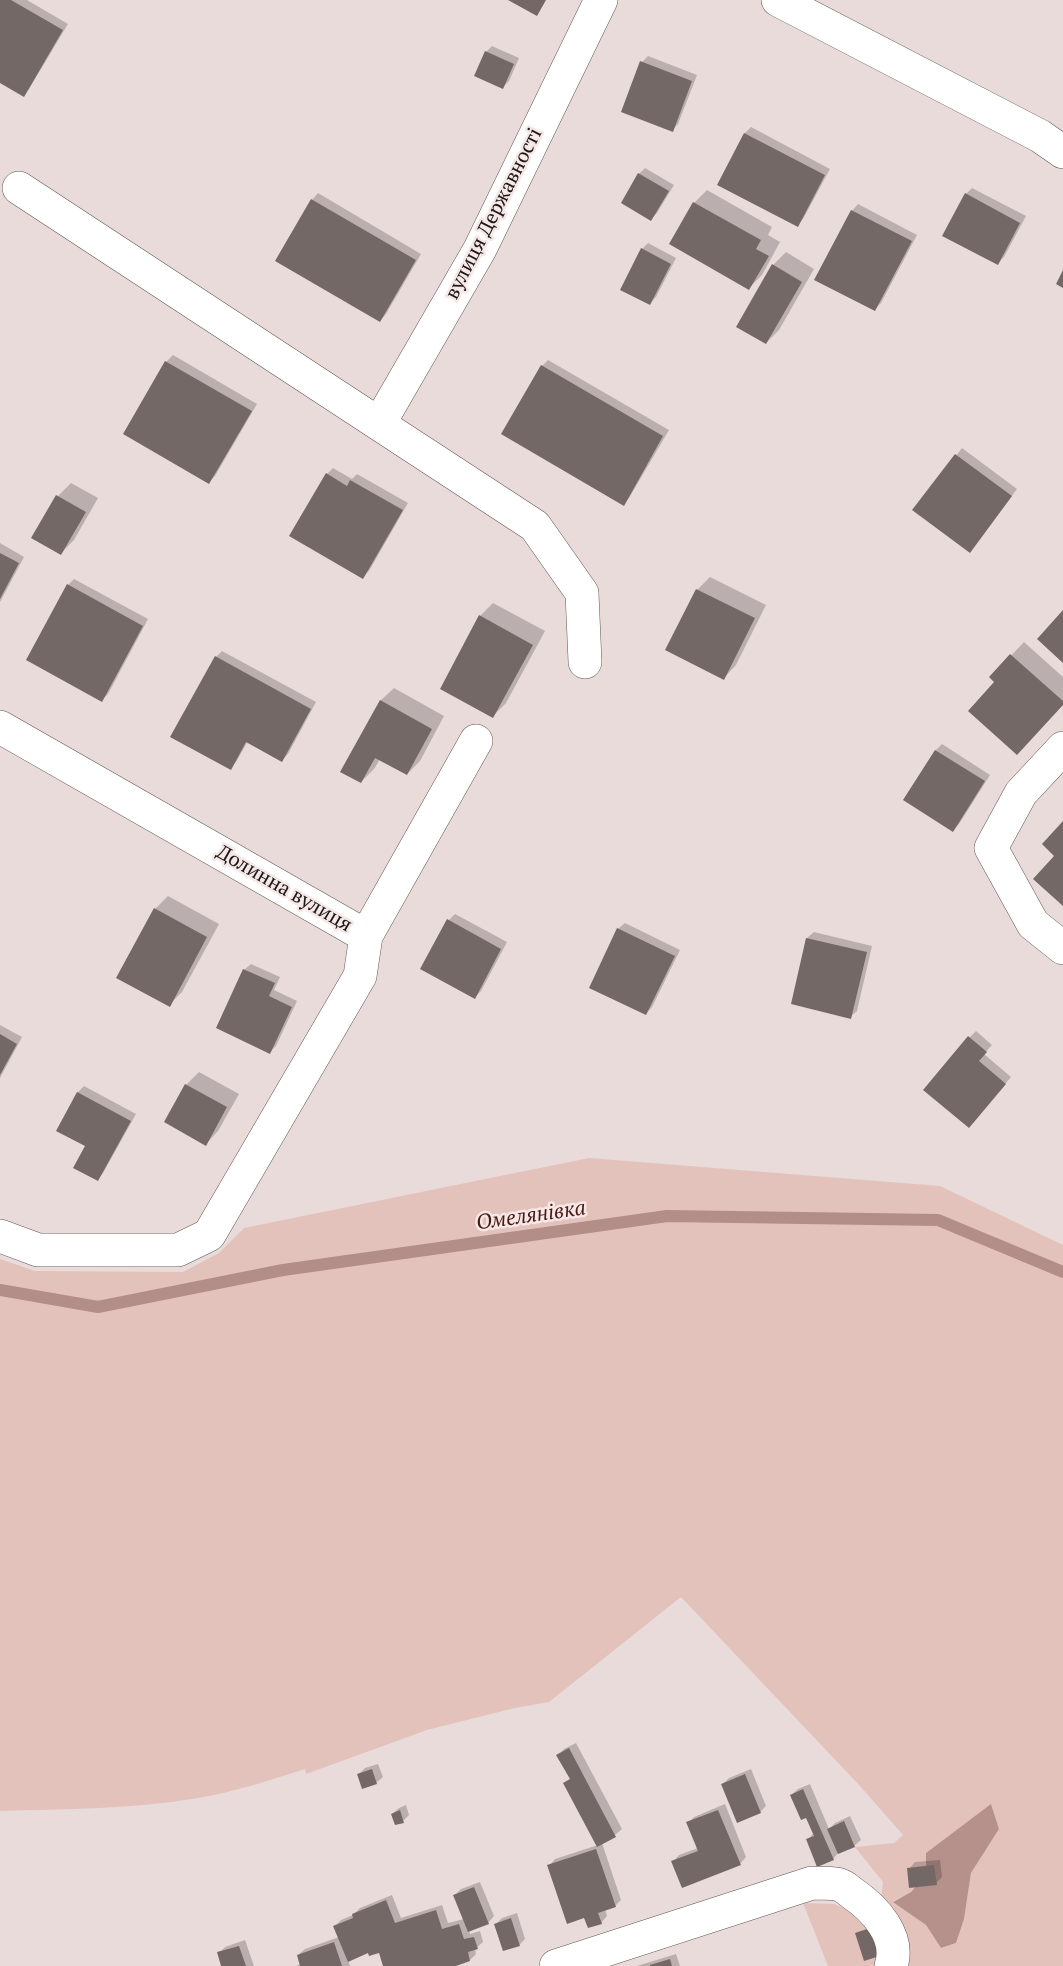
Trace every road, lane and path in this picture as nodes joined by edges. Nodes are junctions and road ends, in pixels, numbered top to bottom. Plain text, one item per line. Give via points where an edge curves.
1 (601, 0) edge
2 (778, 0) edge
3 (1055, 144) edge
4 (19, 188) dead end
5 (379, 424) junction
6 (585, 662) dead end
7 (0, 727) edge
8 (476, 741) dead end
9 (1063, 748) edge
10 (366, 936) junction
11 (1063, 948) edge
12 (0, 1236) edge
13 (556, 1966) edge
14 (891, 1966) edge

1 - 5 street, вулиця Державності via 480,249
2 - 3 street
4 - 5 street
5 - 6 street via 535,526 582,593
7 - 10 street, Долинна вулиця
8 - 10 street
9 - 11 street via 1021,793 992,848 1033,924
10 - 12 street, Долинна вулиця via 360,976 209,1235 178,1250 38,1250
13 - 14 street via 812,1883 840,1885 864,1901 882,1920 891,1943

